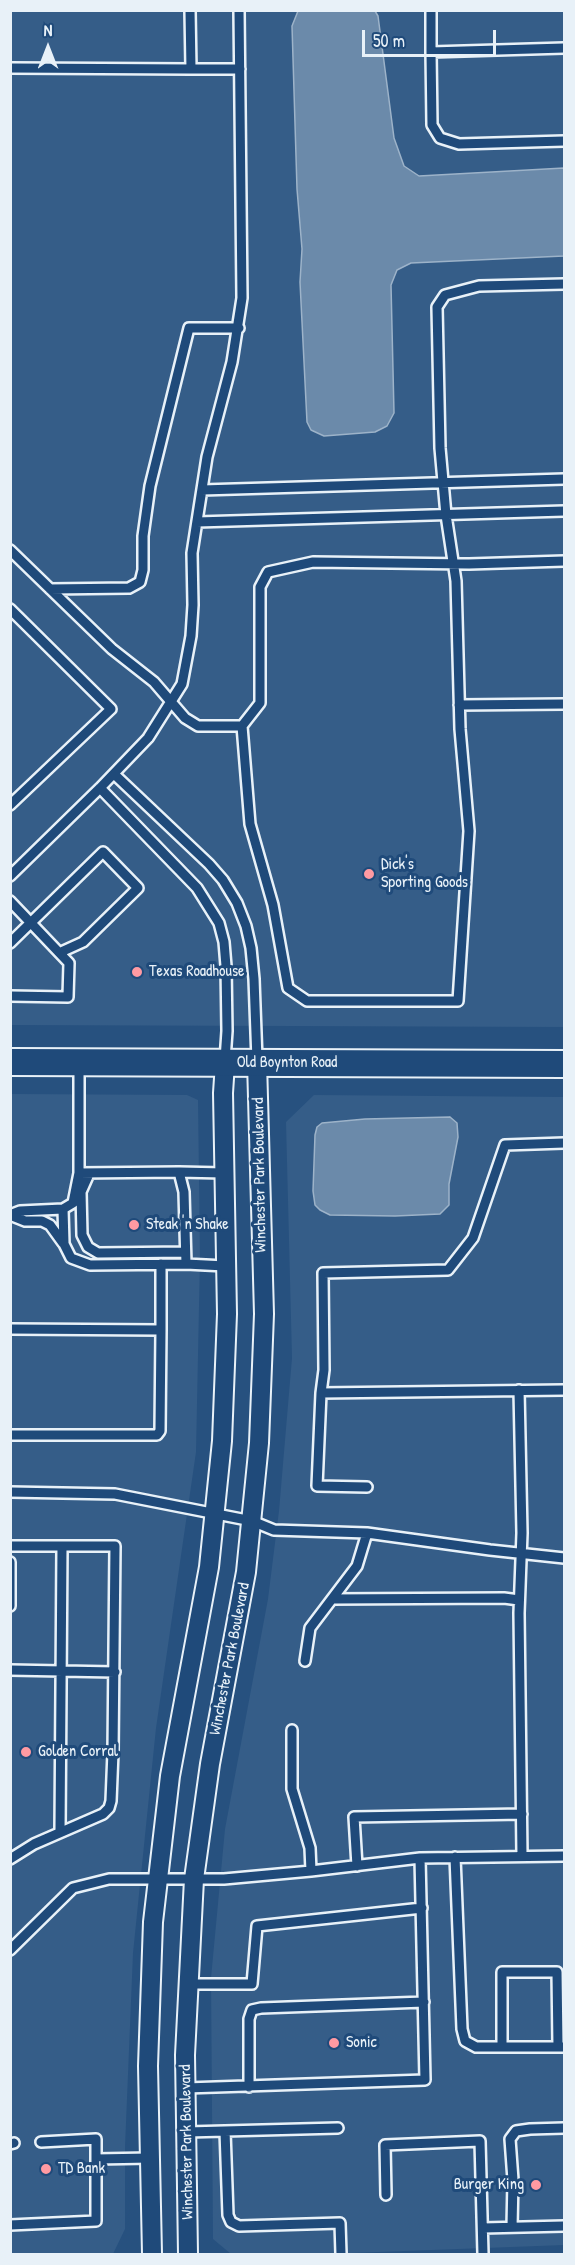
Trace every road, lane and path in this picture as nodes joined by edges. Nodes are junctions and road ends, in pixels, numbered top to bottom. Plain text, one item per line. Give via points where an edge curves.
1 (190, 10) edge
2 (239, 10) edge
3 (431, 10) edge
4 (564, 48) edge
5 (431, 52) junction
6 (10, 68) edge
7 (191, 69) junction
8 (240, 69) junction
9 (564, 141) edge
10 (564, 284) edge
11 (239, 328) junction
12 (564, 479) edge
13 (444, 483) junction
14 (202, 490) junction
15 (564, 511) edge
16 (446, 515) junction
17 (197, 522) junction
18 (10, 550) edge
19 (564, 561) edge
20 (453, 563) junction
21 (50, 589) junction
22 (10, 609) edge
23 (172, 702) junction
24 (564, 704) edge
25 (459, 705) junction
26 (242, 726) junction
27 (114, 774) junction
28 (100, 788) junction
29 (10, 805) edge
30 (10, 876) edge
31 (10, 901) edge
32 (30, 923) junction
33 (10, 943) edge
34 (61, 952) junction
35 (10, 996) edge
36 (10, 1062) edge
37 (79, 1062) junction
38 (257, 1062) junction
39 (225, 1063) junction
40 (564, 1064) edge
41 (564, 1143) edge
42 (179, 1172) junction
43 (84, 1173) junction
44 (224, 1173) junction
45 (63, 1209) junction
46 (10, 1215) edge
47 (64, 1244) junction
48 (185, 1252) junction
49 (161, 1264) junction
50 (186, 1264) junction
51 (225, 1266) junction
52 (10, 1329) edge
53 (161, 1330) junction
54 (519, 1390) junction
55 (564, 1390) edge
56 (321, 1393) junction
57 (10, 1435) edge
58 (367, 1488) dead end
59 (10, 1492) edge
60 (215, 1513) junction
61 (252, 1521) junction
62 (367, 1533) junction
63 (10, 1546) edge
64 (62, 1546) junction
65 (520, 1554) junction
66 (564, 1557) edge
67 (10, 1562) edge
68 (332, 1599) junction
69 (519, 1600) junction
70 (10, 1606) edge
71 (305, 1661) dead end
72 (10, 1670) edge
73 (61, 1671) junction
74 (115, 1672) junction
75 (292, 1730) dead end
76 (522, 1814) junction
77 (60, 1831) junction
78 (522, 1856) junction
79 (564, 1856) edge
80 (455, 1857) junction
81 (420, 1858) junction
82 (10, 1859) edge
83 (357, 1866) junction
84 (311, 1871) junction
85 (157, 1879) junction
86 (194, 1879) junction
87 (422, 1908) junction
88 (10, 1950) edge
89 (187, 1984) junction
90 (424, 2002) junction
91 (561, 2046) edge
92 (502, 2047) junction
93 (249, 2087) junction
94 (186, 2088) junction
95 (338, 2128) dead end
96 (564, 2128) edge
97 (225, 2131) junction
98 (187, 2132) junction
99 (41, 2142) dead end
100 (96, 2158) junction
101 (150, 2158) junction
102 (386, 2195) dead end
103 (10, 2224) edge
104 (564, 2226) edge
105 (512, 2227) junction
106 (483, 2228) junction
107 (152, 2254) edge
108 (188, 2254) edge
109 (341, 2254) edge
110 (483, 2254) edge

1 - 7 lane
2 - 8 lane
3 - 5 lane
4 - 5 lane
5 - 9 lane via 432,125 440,138 459,144
6 - 7 lane
7 - 8 lane
8 - 11 lane via 243,275
10 - 13 lane via 479,286 445,295 437,307
11 - 14 lane
11 - 21 lane via 189,328 150,486 140,582 129,588
12 - 13 lane
13 - 14 lane
13 - 16 lane
14 - 17 lane
15 - 16 lane
16 - 17 lane
16 - 20 lane
17 - 23 lane via 188,658 182,684
18 - 21 lane
19 - 20 lane
20 - 25 lane
20 - 26 lane via 313,562 268,572 260,587 260,703
21 - 23 lane
22 - 29 lane via 111,709
23 - 26 lane via 198,726
23 - 27 lane via 148,738
24 - 25 lane
25 - 26 lane via 470,831 458,1002 307,1001 288,988 273,905 250,824
27 - 28 lane
27 - 38 lane via 209,864 237,903 251,948
28 - 30 lane
28 - 39 lane via 197,888 219,923 226,966
31 - 32 lane
32 - 33 lane
32 - 34 lane
32 - 34 lane via 103,852 138,888 83,942
34 - 35 lane via 69,963 68,997
36 - 37 street, Old Boynton Road
37 - 39 street, Old Boynton Road
37 - 43 lane
38 - 39 street, Old Boynton Road
38 - 40 street, Old Boynton Road
38 - 61 street, Winchester Park Boulevard via 264,1314
39 - 44 street
41 - 56 lane via 505,1145 473,1238 448,1270 323,1273
42 - 43 lane
42 - 44 lane
42 - 48 lane via 184,1192
43 - 45 lane via 72,1203
43 - 48 lane via 81,1235 88,1247 98,1253
44 - 51 street
45 - 46 lane
45 - 47 lane
46 - 47 lane via 50,1225
47 - 49 lane via 71,1258 90,1265
48 - 50 lane
49 - 50 lane
49 - 53 lane
50 - 51 lane
51 - 60 street via 225,1377
52 - 53 lane
53 - 57 lane via 157,1435
54 - 55 lane
54 - 56 lane
54 - 65 lane
56 - 58 lane via 316,1486
59 - 60 lane via 115,1494
60 - 61 lane
60 - 85 street via 209,1567 170,1776
61 - 62 lane via 274,1530
61 - 86 street, Winchester Park Boulevard
62 - 65 lane
62 - 68 lane via 357,1566
63 - 64 lane
64 - 73 lane
64 - 74 lane via 115,1546
65 - 66 lane
65 - 69 lane
67 - 70 lane
68 - 69 lane
68 - 71 lane via 310,1628
69 - 76 lane
72 - 73 lane
73 - 74 lane
73 - 77 lane
74 - 77 lane via 109,1808
75 - 84 lane via 292,1789 310,1848
76 - 78 lane
76 - 83 lane via 354,1817
77 - 82 lane
78 - 79 lane
78 - 80 lane
80 - 81 lane
80 - 92 lane via 462,2029 465,2041 476,2047
81 - 83 lane
81 - 87 lane
83 - 84 lane
84 - 86 lane
85 - 86 lane
85 - 88 lane via 109,1879 73,1888
85 - 101 street via 149,2000
86 - 89 street, Winchester Park Boulevard
87 - 89 lane via 257,1926 252,1984
87 - 90 lane
89 - 94 street, Winchester Park Boulevard
90 - 93 lane via 252,2010
90 - 93 lane via 425,2080
91 - 92 lane
91 - 92 lane via 556,1972 502,1972
93 - 94 lane
94 - 98 street, Winchester Park Boulevard
95 - 97 lane
96 - 105 lane via 530,2128 516,2132 510,2139
97 - 98 lane
97 - 109 lane via 231,2222 239,2226 340,2223
98 - 108 street, Winchester Park Boulevard
99 - 100 lane via 96,2139
100 - 101 lane
100 - 103 lane via 96,2221
101 - 107 street
102 - 106 lane via 385,2145 480,2141
104 - 105 lane
105 - 106 lane
106 - 110 lane

